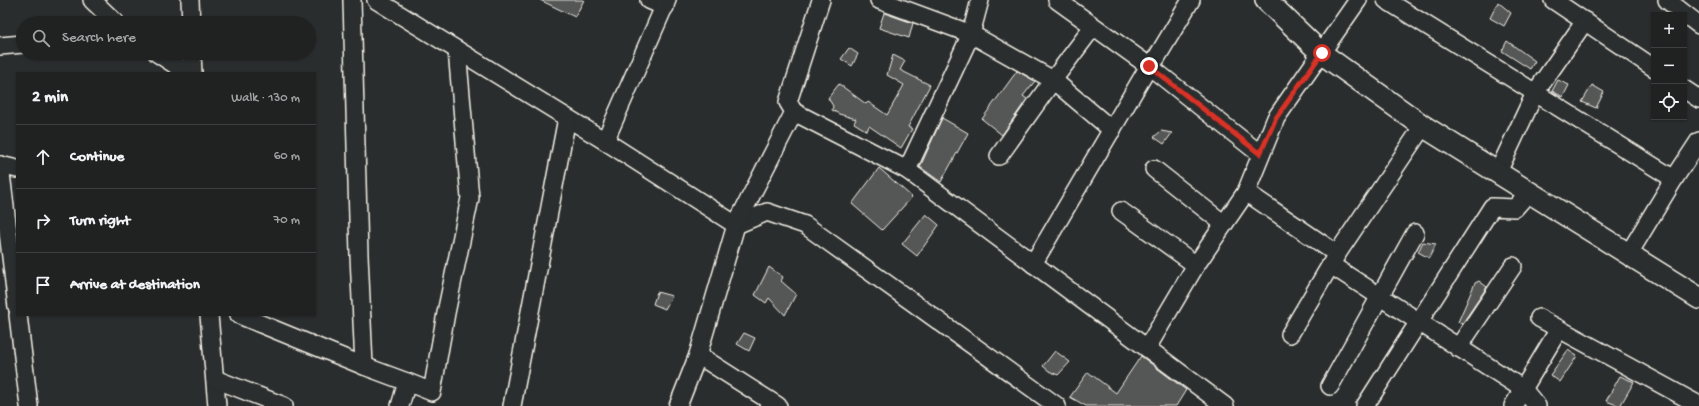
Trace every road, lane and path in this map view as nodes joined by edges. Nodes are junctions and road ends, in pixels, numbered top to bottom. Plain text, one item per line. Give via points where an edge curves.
1 (92, 0) edge
2 (190, 0) edge
3 (352, 0) edge
4 (376, 0) edge
5 (649, 0) edge
6 (821, 0) edge
7 (879, 0) edge
8 (980, 0) edge
9 (1057, 0) edge
10 (1191, 0) edge
11 (1266, 0) edge
12 (1358, 0) edge
13 (1386, 0) edge
14 (1553, 0) edge
15 (1667, 0) edge
16 (666, 4) edge
17 (109, 16) edge
18 (191, 16) edge
19 (1585, 22) junction
20 (1699, 25) edge
21 (1093, 27) junction
22 (971, 34) junction
23 (16, 45) edge
24 (0, 46) edge
25 (457, 50) junction
26 (1322, 53) junction
27 (168, 60) edge
28 (192, 60) edge
29 (1149, 66) junction
30 (1651, 66) edge
31 (186, 72) edge
32 (193, 72) edge
33 (1053, 80) junction
34 (1687, 91) edge
35 (1535, 93) junction
36 (1699, 99) edge
37 (794, 112) junction
38 (567, 118) junction
39 (1423, 126) junction
40 (1112, 130) junction
41 (605, 141) junction
42 (1697, 149) edge
43 (1260, 154) junction
44 (999, 156) dead end
45 (0, 165) edge
46 (16, 168) edge
47 (1154, 169) dead end
48 (907, 170) junction
49 (1498, 172) junction
50 (1674, 179) junction
51 (1246, 192) junction
52 (1530, 192) junction
53 (1121, 210) dead end
54 (11, 213) edge
55 (1224, 224) junction
56 (736, 225) junction
57 (1415, 233) dead end
58 (1628, 255) junction
59 (1334, 259) junction
60 (1033, 264) junction
61 (1196, 265) junction
62 (1513, 266) dead end
63 (16, 291) edge
64 (1380, 296) junction
65 (1699, 298) edge
66 (18, 316) edge
67 (209, 316) edge
68 (241, 316) edge
69 (1539, 318) dead end
70 (1418, 322) junction
71 (1558, 329) junction
72 (1290, 334) dead end
73 (1146, 348) junction
74 (1458, 348) junction
75 (698, 354) junction
76 (364, 366) junction
77 (215, 379) junction
78 (407, 382) junction
79 (1330, 386) dead end
80 (1523, 390) junction
81 (29, 406) edge
82 (217, 406) edge
83 (284, 406) edge
84 (400, 406) edge
85 (512, 406) edge
86 (678, 406) edge
87 (778, 406) edge
88 (1057, 406) edge
89 (1225, 406) edge
90 (1365, 406) edge
91 (1513, 406) edge
92 (1537, 406) edge
93 (1699, 406) edge

1 - 17 street
2 - 18 street
3 - 76 street via 358,255
4 - 25 street
5 - 16 street
6 - 37 street via 788,102
7 - 22 street
8 - 22 street
9 - 21 street
10 - 29 street
11 - 26 main road
12 - 26 street
13 - 35 street
14 - 19 street
15 - 20 street
16 - 41 street
19 - 30 street
19 - 35 street
21 - 29 street
21 - 33 street
22 - 33 street
22 - 48 street
23 - 24 street
25 - 38 street
25 - 78 street via 470,198 432,392
26 - 39 main road
26 - 43 street via 1276,118
27 - 31 street
28 - 32 street
29 - 40 street
29 - 43 street
33 - 40 street
33 - 44 street
34 - 36 street
35 - 49 street
35 - 50 street
37 - 48 street
37 - 56 street
38 - 41 street
38 - 85 street
39 - 49 main road
39 - 59 street
40 - 60 street
41 - 56 street
42 - 50 street
43 - 51 street
45 - 46 street
45 - 54 street
47 - 55 street
48 - 60 street
49 - 52 main road
50 - 58 street
51 - 55 street
51 - 59 street
52 - 58 main road
52 - 70 street via 1514,208 1492,207
53 - 61 street
54 - 63 street
55 - 61 street
56 - 75 street
56 - 88 street via 767,212 806,225
57 - 64 street
58 - 65 main road
59 - 64 street
59 - 72 street
60 - 73 street
61 - 73 street
62 - 74 street
64 - 70 street
64 - 79 street
66 - 81 street
67 - 77 street
68 - 76 street
69 - 71 street
70 - 74 street
70 - 90 street
71 - 80 street
71 - 93 street
73 - 89 street
74 - 80 street
75 - 86 street
75 - 87 street
76 - 78 street
77 - 82 street
77 - 83 street
78 - 84 street
80 - 91 street
80 - 92 street

